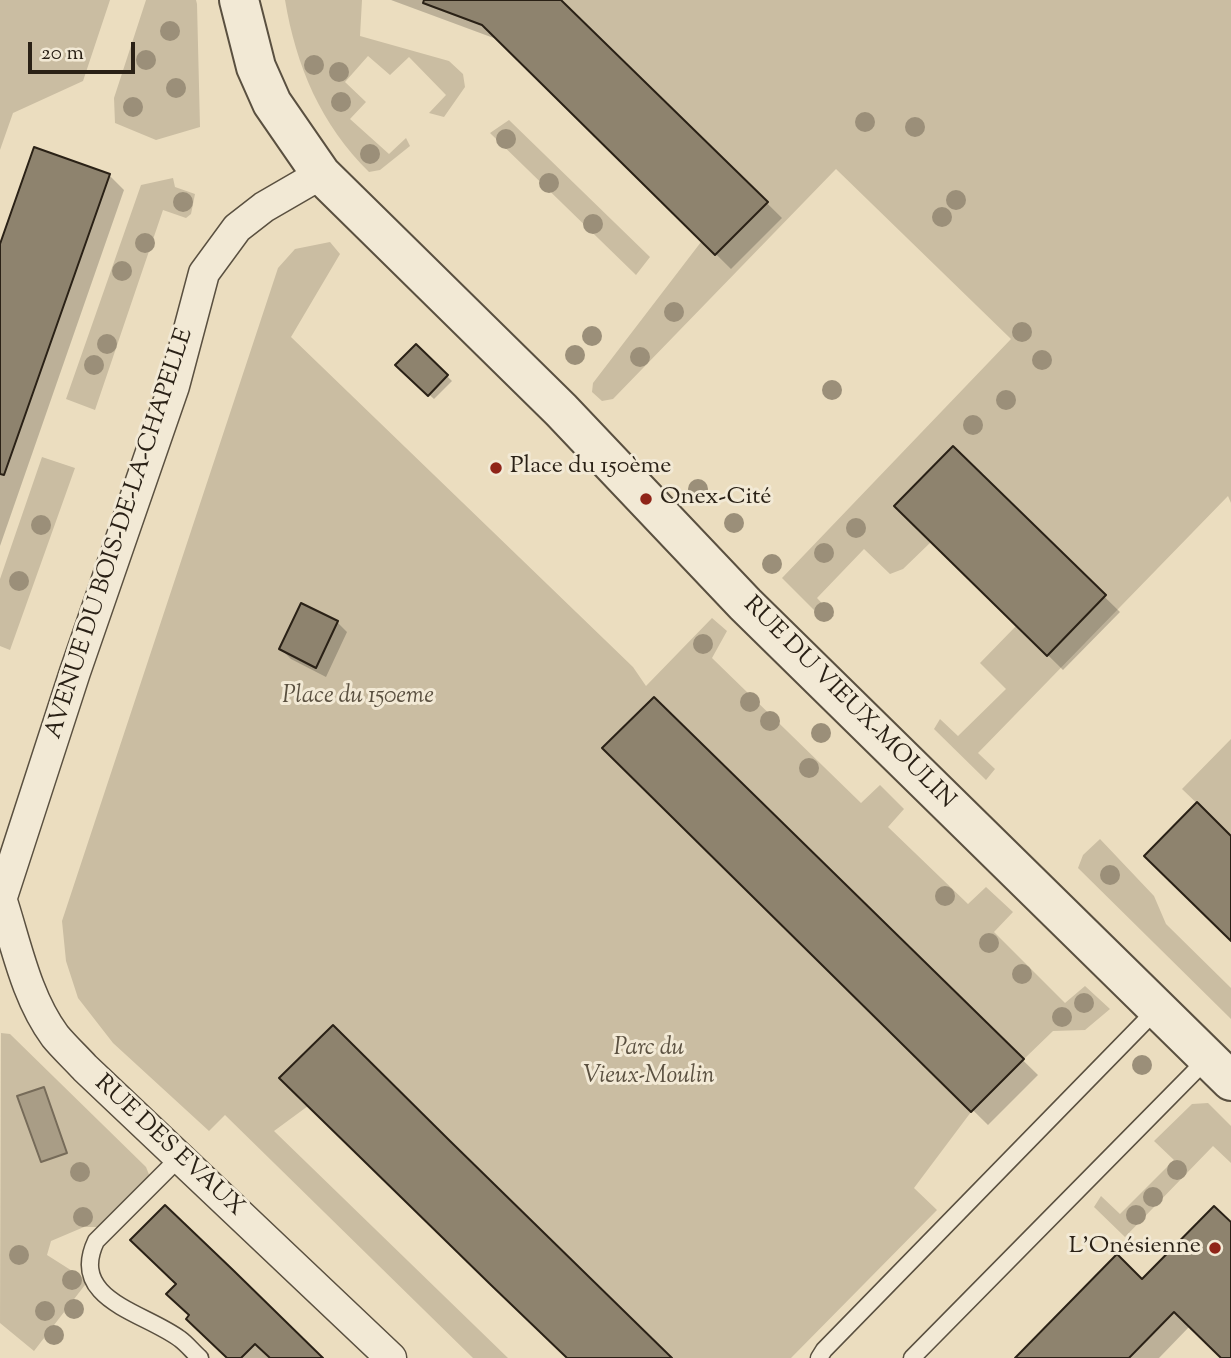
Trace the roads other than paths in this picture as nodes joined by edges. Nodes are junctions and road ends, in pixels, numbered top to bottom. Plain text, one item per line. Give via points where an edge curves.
1 (239, 0) edge
2 (321, 174) junction
3 (1, 901) edge
4 (1158, 1008) junction
5 (1220, 1069) edge
6 (180, 1157) junction
7 (200, 1358) edge
8 (391, 1358) edge
9 (819, 1358) edge
10 (912, 1358) edge

1 - 2 street via 256,66 272,103
2 - 3 street, AVENUE DU BOIS-DE-LA-CHAPELLE via 237,228 204,272 174,386
2 - 4 street, RUE DU VIEUX-MOULIN via 561,410 754,613
3 - 6 street, RUE DES EVAUX via 25,974 55,1036
4 - 5 street, RUE DU VIEUX-MOULIN
4 - 9 lane
5 - 10 lane
6 - 7 lane via 96,1241 88,1269 94,1284 110,1300 180,1339
6 - 8 street, RUE DES EVAUX

